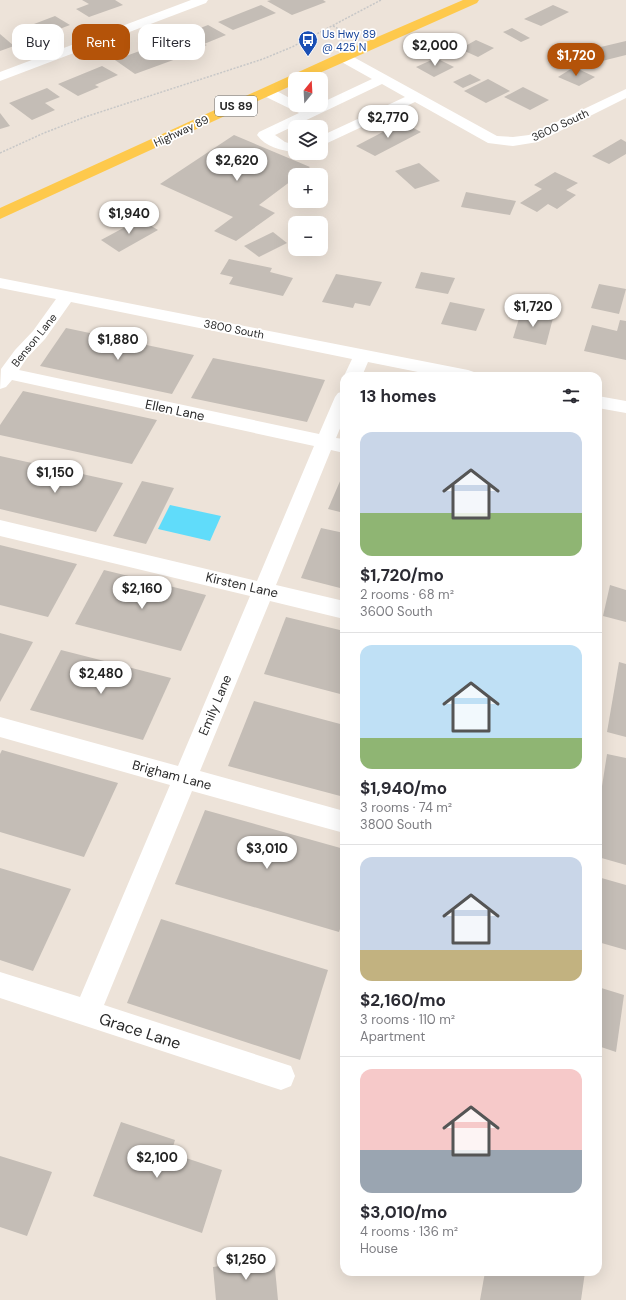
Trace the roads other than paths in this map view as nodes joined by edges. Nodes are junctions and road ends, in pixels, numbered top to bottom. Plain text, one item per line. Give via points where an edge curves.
1 (202, 0) edge
2 (473, 0) edge
3 (343, 57) junction
4 (0, 77) edge
5 (383, 79) junction
6 (267, 92) junction
7 (626, 93) edge
8 (415, 97) junction
9 (310, 114) junction
10 (297, 120) edge
11 (288, 124) edge
12 (328, 139) edge
13 (288, 147) edge
14 (0, 214) edge
15 (0, 283) edge
16 (67, 296) junction
17 (362, 355) junction
18 (355, 372) edge
19 (448, 372) edge
20 (3, 378) edge
21 (602, 403) edge
22 (626, 408) edge
23 (340, 418) edge
24 (335, 444) edge
25 (0, 528) edge
26 (263, 590) junction
27 (340, 609) edge
28 (0, 727) edge
29 (185, 778) junction
30 (340, 821) edge
31 (0, 985) edge
32 (87, 1013) junction
33 (281, 1076) dead end

1 - 4 street
2 - 3 main road, Highway 89 / US 89
3 - 5 street, 3600 South
3 - 6 main road, Highway 89 / US 89
5 - 8 street, 3600 South
5 - 9 street
6 - 9 street
6 - 14 main road, Highway 89 / US 89
7 - 8 street, 3600 South via 539,137 517,142 493,140
8 - 12 street
9 - 10 street
11 - 13 street via 264,135
15 - 16 street, 3800 South
16 - 17 street, 3800 South
16 - 20 street, Benson Lane
17 - 18 street
17 - 19 street, 3800 South
20 - 24 street, Ellen Lane
21 - 22 street
23 - 24 street, Emily Lane
24 - 26 street, Emily Lane
25 - 26 street, Kirsten Lane
26 - 27 street, Kirsten Lane
26 - 29 street, Emily Lane
28 - 29 street, Brigham Lane
29 - 30 street, Brigham Lane
29 - 32 street, Emily Lane
31 - 32 street, Grace Lane
32 - 33 street, Grace Lane

